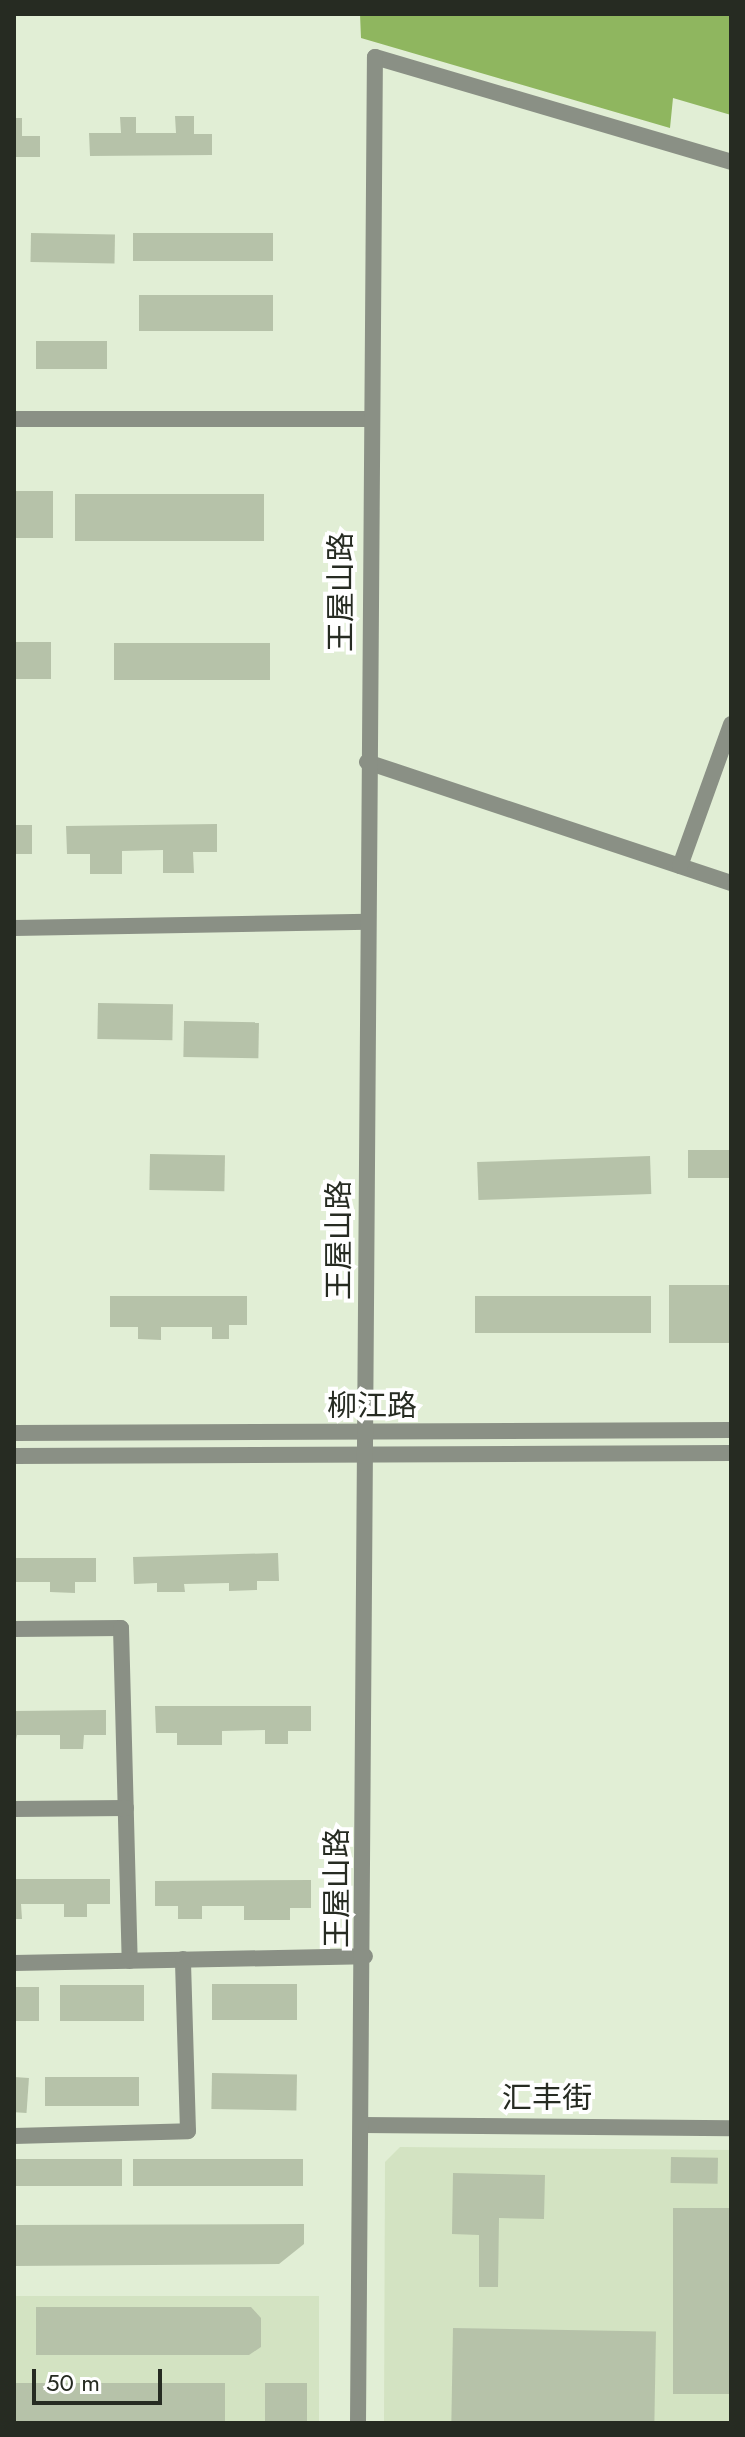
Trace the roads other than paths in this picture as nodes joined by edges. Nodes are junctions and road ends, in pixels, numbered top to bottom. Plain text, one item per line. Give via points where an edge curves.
1 (731, 162) edge
2 (14, 419) edge
3 (370, 419) junction
4 (731, 724) edge
5 (367, 762) junction
6 (680, 866) junction
7 (731, 883) edge
8 (368, 922) junction
9 (14, 928) edge
10 (731, 1430) edge
11 (14, 1433) edge
12 (366, 1434) junction
13 (731, 1453) edge
14 (14, 1456) edge
15 (367, 1456) junction
16 (14, 1629) edge
17 (126, 1808) junction
18 (14, 1809) edge
19 (365, 1956) junction
20 (183, 1959) junction
21 (130, 1961) junction
22 (14, 1963) edge
23 (362, 2125) junction
24 (731, 2128) edge
25 (14, 2136) edge
26 (358, 2423) edge

1 - 3 street, 王屋山路 via 375,57
2 - 3 street
3 - 5 street, 王屋山路
4 - 6 street
5 - 6 street
5 - 8 street, 王屋山路
6 - 7 street
8 - 9 street
8 - 12 street, 王屋山路
10 - 12 street, 柳江路
11 - 12 street, 柳江路
12 - 15 street, 王屋山路
13 - 15 street, 柳江路
14 - 15 street, 柳江路
15 - 19 street, 王屋山路
16 - 17 street via 121,1628
17 - 18 street
17 - 21 street
19 - 20 street
19 - 23 street, 王屋山路
20 - 21 street
20 - 25 street via 188,2131
21 - 22 street
23 - 24 street, 汇丰街
23 - 26 street, 王屋山路

